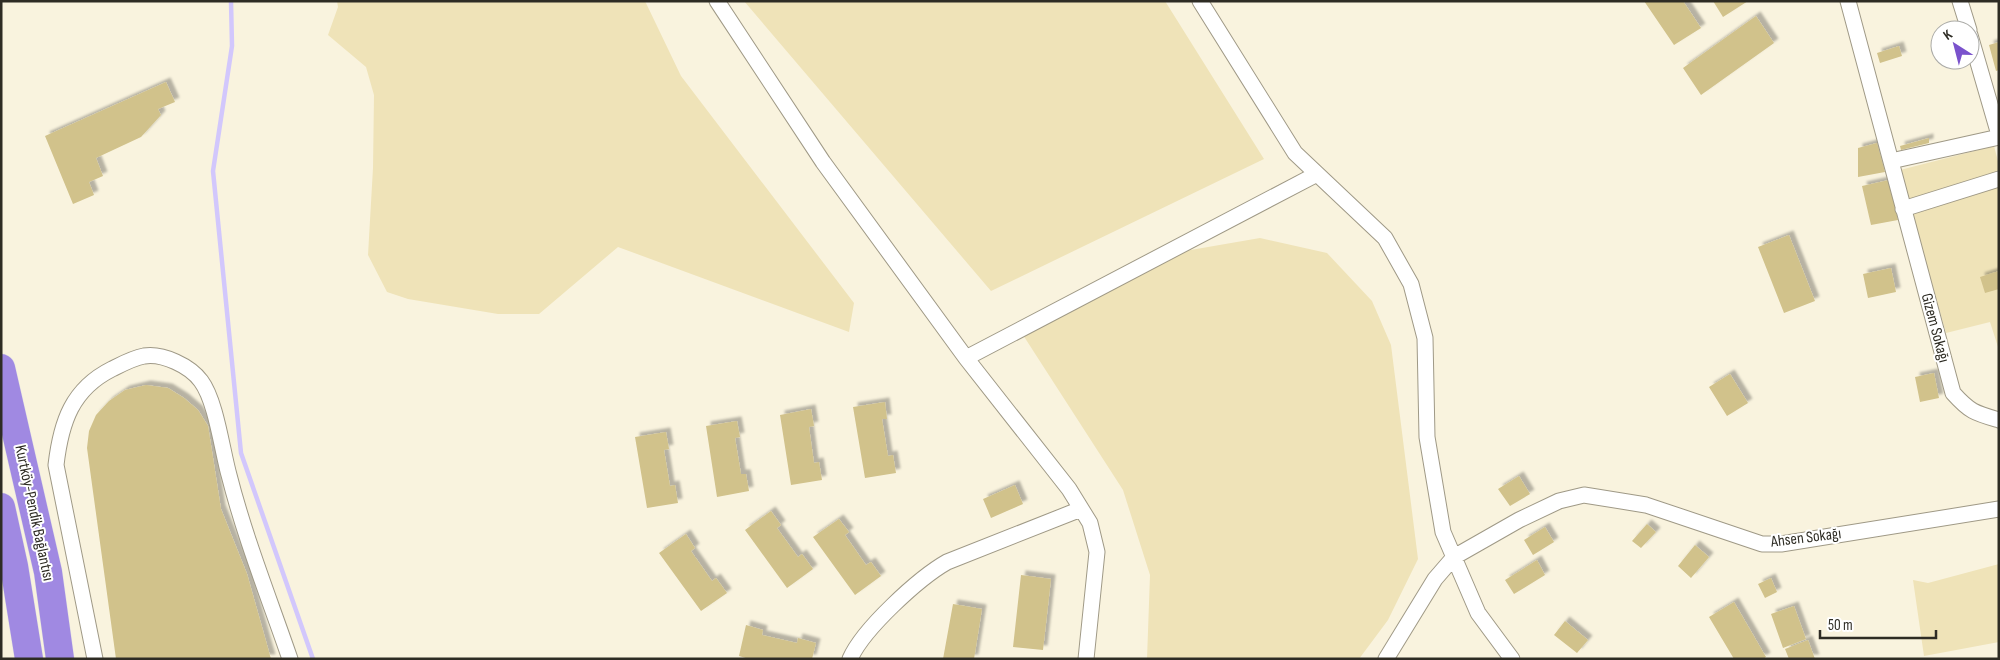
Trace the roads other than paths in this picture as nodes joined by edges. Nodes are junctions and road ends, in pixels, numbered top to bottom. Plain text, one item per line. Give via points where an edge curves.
1 (717, 1) edge
2 (1200, 1) edge
3 (1848, 1) edge
4 (1960, 1) edge
5 (1966, 20) edge
6 (1980, 70) edge
7 (1999, 136) edge
8 (1891, 162) junction
9 (1317, 174) junction
10 (1999, 179) edge
11 (1903, 209) junction
12 (966, 358) junction
13 (1, 368) edge
14 (1999, 420) edge
15 (17, 436) junction
16 (1, 507) edge
17 (1081, 509) junction
18 (1999, 509) edge
19 (1454, 557) junction
20 (29, 659) edge
21 (60, 659) edge
22 (77, 659) edge
23 (95, 659) edge
24 (290, 659) edge
25 (850, 659) edge
26 (1086, 659) edge
27 (1386, 659) edge
28 (1512, 659) edge

1 - 12 street via 823,162
2 - 9 street via 1295,153
3 - 8 street, Gizem Sokağı
4 - 5 street
6 - 7 street
7 - 8 street
8 - 11 street, Gizem Sokağı
9 - 12 street
9 - 19 street via 1385,238 1411,284 1425,338 1427,438 1443,532
10 - 11 street
11 - 14 street, Gizem Sokağı via 1953,393 1972,412
12 - 17 street
13 - 15 highway, Kurtköy-Pendik Bağlantısı
15 - 21 highway, Kurtköy-Pendik Bağlantısı via 48,572
15 - 22 highway via 48,506
16 - 20 highway, Kurtköy-Pendik Bağlantısı
17 - 25 street via 932,570 868,629
17 - 26 street via 1090,522 1097,552
18 - 19 street, Ahsen Sokağı via 1781,544 1762,544 1646,504 1584,496 1559,501
19 - 27 street, Ahsen Sokağı via 1435,579
19 - 28 street via 1478,613
23 - 24 street via 56,465 59,439 72,406 84,387 104,372 145,356 164,358 192,372 210,399 229,476

